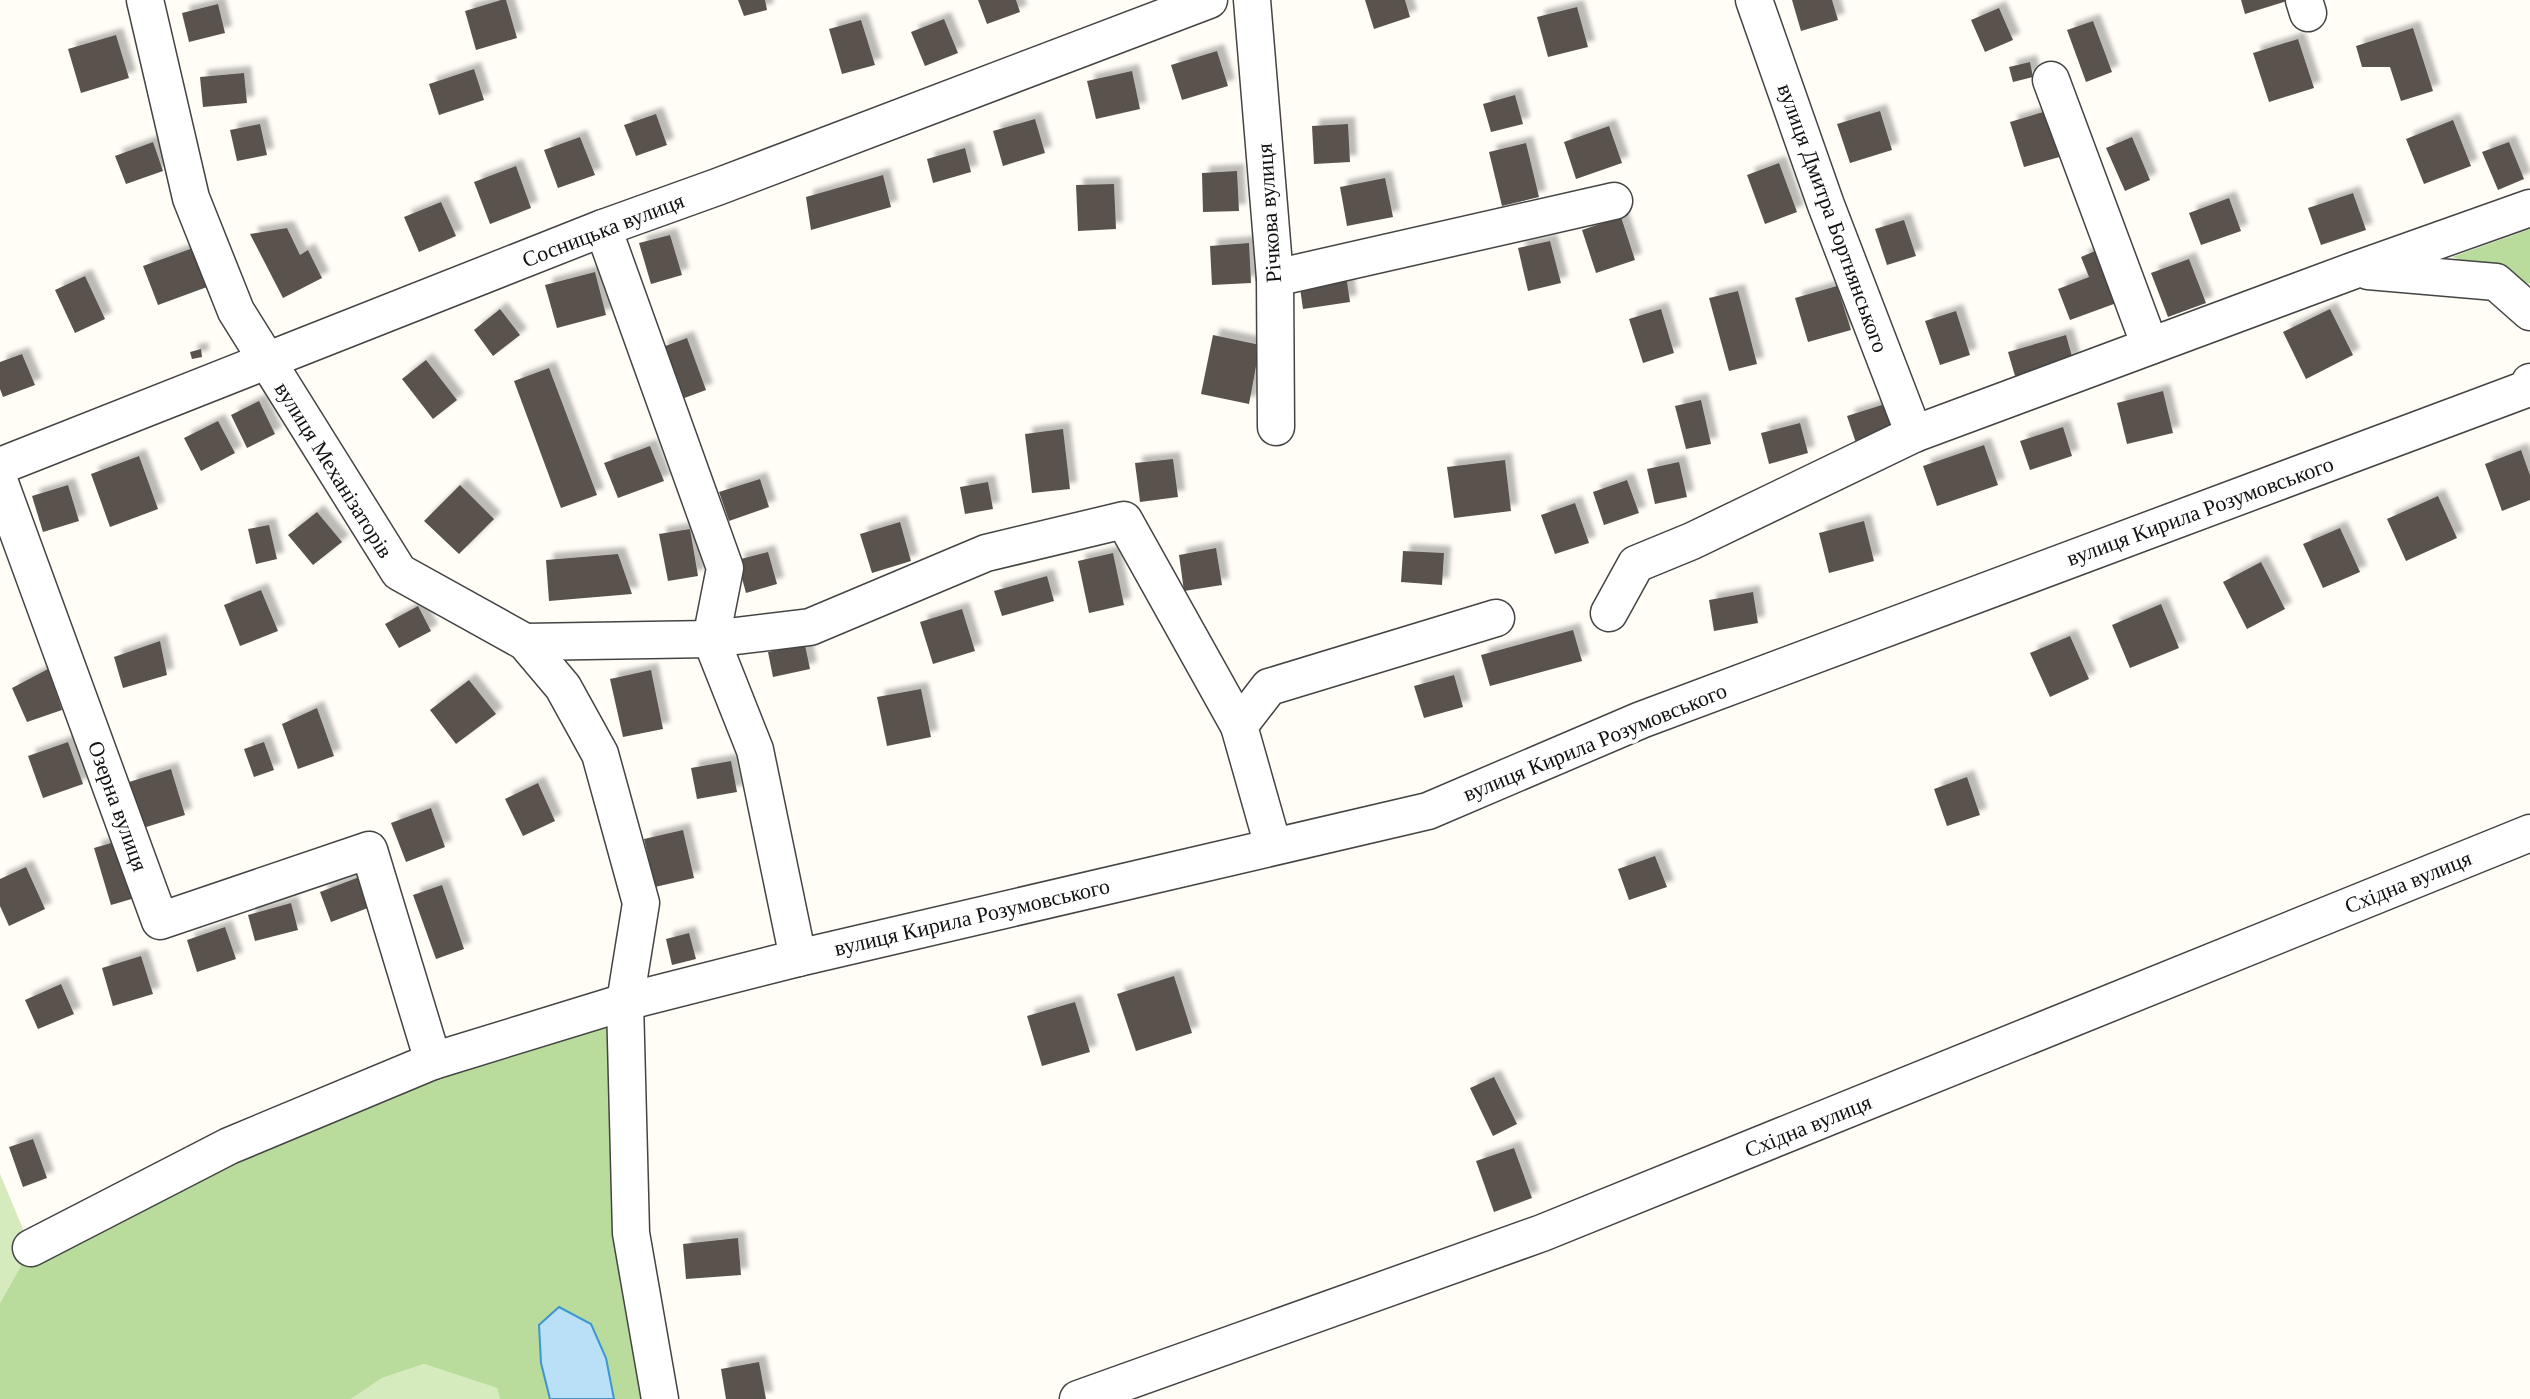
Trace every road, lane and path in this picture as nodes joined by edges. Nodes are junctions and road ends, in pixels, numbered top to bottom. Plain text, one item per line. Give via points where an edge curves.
1 (145, 0) edge
2 (1209, 0) edge
3 (1252, 0) edge
4 (1754, 0) edge
5 (2051, 80) dead end
6 (1614, 201) dead end
7 (2530, 208) edge
8 (603, 228) junction
9 (2355, 270) junction
10 (1275, 278) junction
11 (2530, 312) edge
12 (2150, 346) junction
13 (266, 362) junction
14 (2530, 382) edge
15 (1276, 427) dead end
16 (1914, 434) junction
17 (0, 466) edge
18 (0, 483) edge
19 (1609, 613) dead end
20 (1496, 618) dead end
21 (711, 639) junction
22 (525, 642) junction
23 (1239, 726) junction
24 (2530, 833) edge
25 (1273, 846) junction
26 (798, 958) junction
27 (625, 1002) junction
28 (433, 1061) junction
29 (31, 1248) dead end
30 (660, 1399) edge
31 (1078, 1399) edge

1 - 13 street, вулиця Механізаторів via 191,198 236,311
2 - 8 street, Сосницька вулиця
3 - 10 street, Річкова вулиця
4 - 16 street, вулиця Дмитра Бортнянського
5 - 12 street
6 - 10 street
7 - 9 street
8 - 13 street, Сосницька вулиця
8 - 21 street via 725,568
9 - 11 street via 2496,282
9 - 12 street
10 - 15 street, Річкова вулиця
12 - 16 street
13 - 17 street, Сосницька вулиця
13 - 22 street, вулиця Механізаторів via 399,572
14 - 25 street, вулиця Кирила Розумовського via 2529,388 1641,720 1428,811
16 - 19 street via 1636,564
18 - 28 street, Озерна вулиця via 160,921 369,850
20 - 23 street via 1269,687
21 - 22 street
21 - 23 street via 810,627 986,553 1124,520
21 - 26 street via 755,750
22 - 27 street, вулиця Механізаторів via 563,687 600,754 641,903
23 - 25 street
24 - 31 street, Східна вулиця via 1542,1233
25 - 26 street, вулиця Кирила Розумовського
26 - 27 street, вулиця Кирила Розумовського
27 - 28 street, вулиця Кирила Розумовського
27 - 30 street, вулиця Механізаторів via 631,1233
28 - 29 street, вулиця Кирила Розумовського via 229,1146

